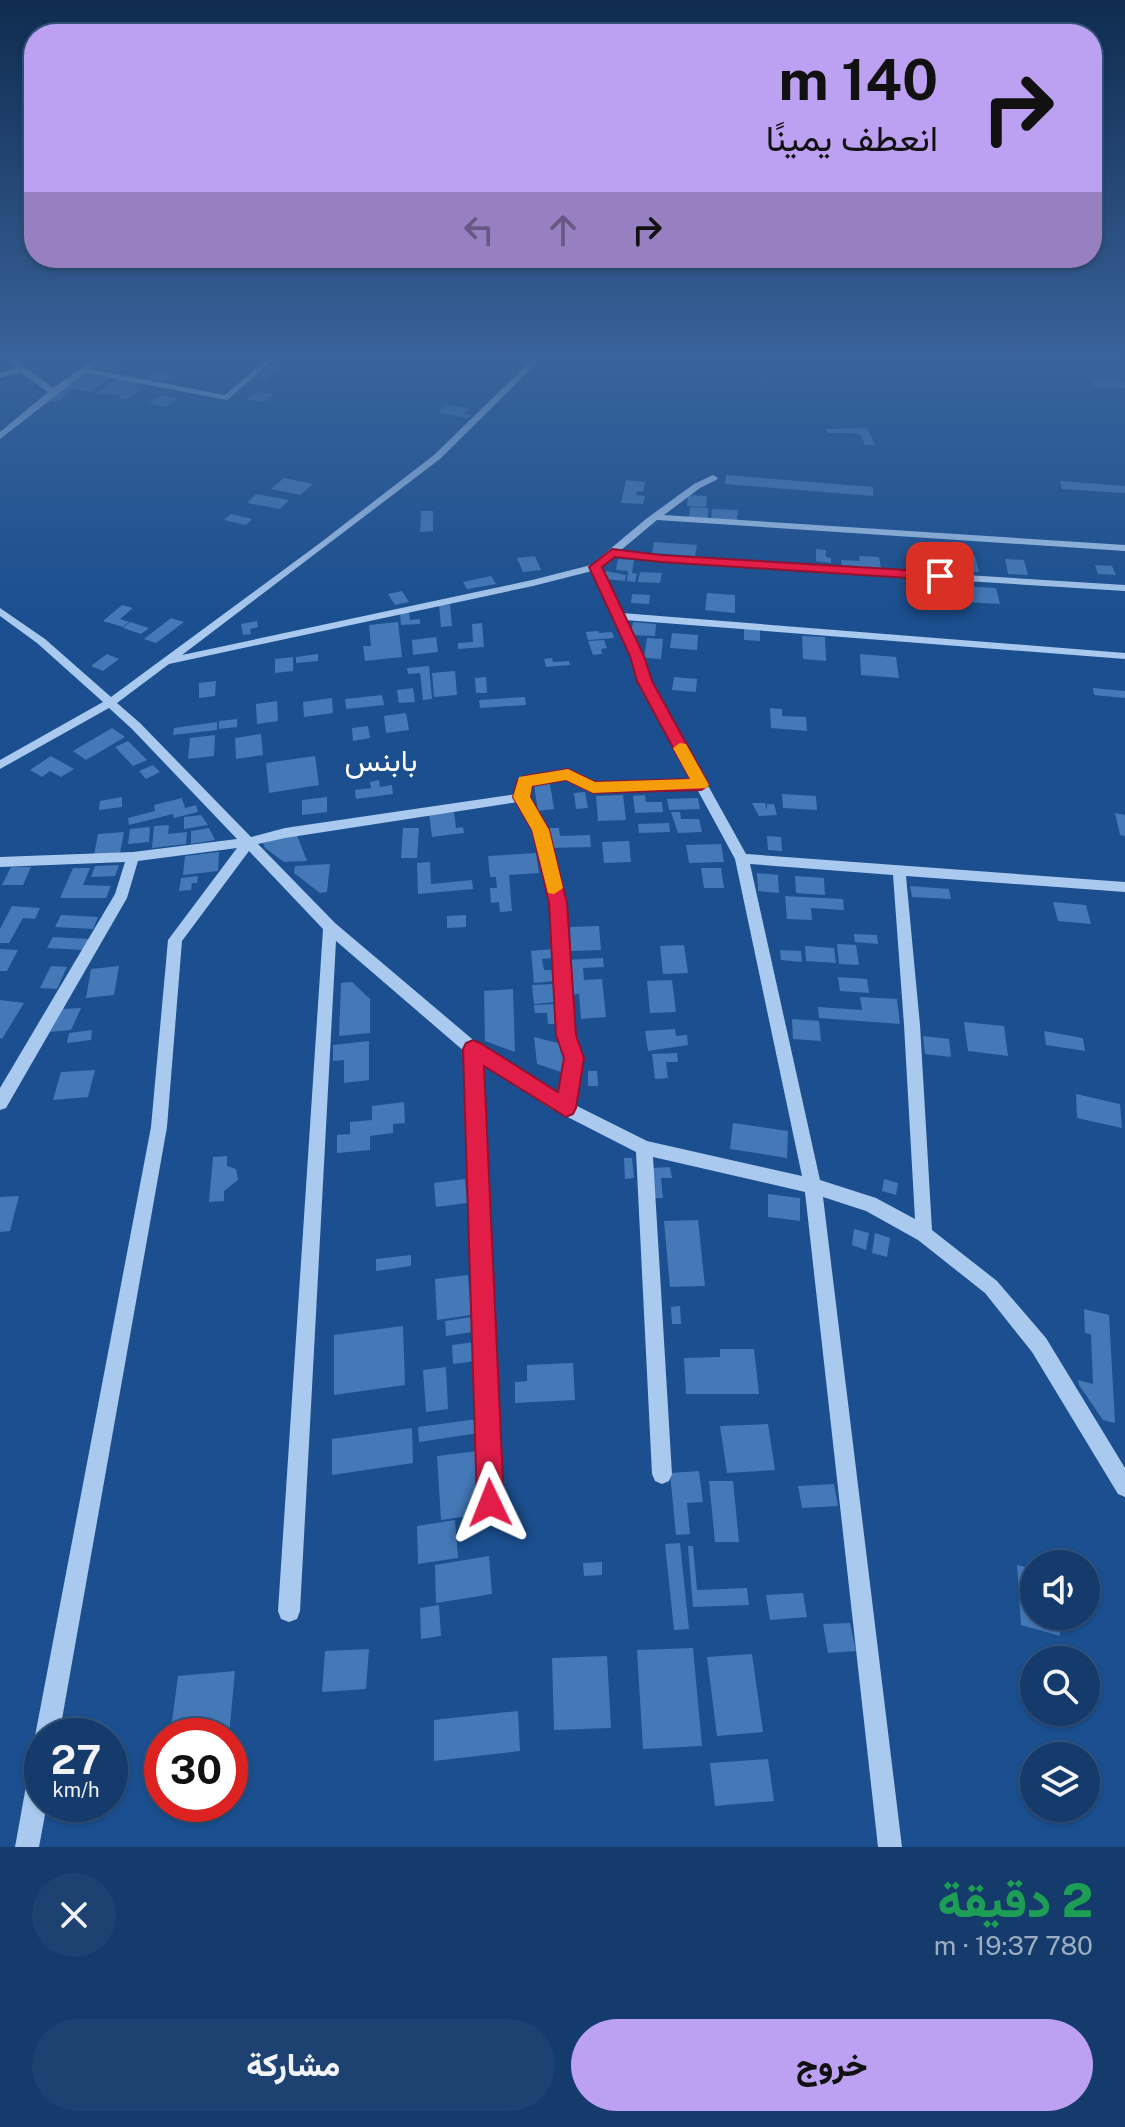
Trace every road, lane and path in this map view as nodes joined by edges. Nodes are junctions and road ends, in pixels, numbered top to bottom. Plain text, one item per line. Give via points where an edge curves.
1 (452, 442) edge
2 (713, 478) dead end
3 (655, 517) junction
4 (1125, 548) edge
5 (612, 552) junction
6 (595, 567) junction
7 (1125, 588) edge
8 (0, 611) edge
9 (617, 616) junction
10 (1125, 656) edge
11 (165, 662) junction
12 (110, 703) junction
13 (0, 765) edge
14 (701, 785) junction
15 (522, 797) junction
16 (249, 842) junction
17 (133, 857) junction
18 (742, 859) junction
19 (0, 862) edge
20 (899, 870) junction
21 (1125, 887) edge
22 (330, 927) junction
23 (473, 1049) junction
24 (0, 1103) edge
25 (566, 1108) junction
26 (644, 1148) junction
27 (813, 1186) junction
28 (924, 1234) junction
29 (662, 1474) dead end
30 (1125, 1487) edge
31 (490, 1503) dead end
32 (289, 1611) dead end
33 (50, 1718) edge
34 (32, 1822) edge
35 (27, 1847) edge
36 (890, 1847) edge

1 - 11 street
2 - 3 street
3 - 4 street
3 - 5 street
5 - 6 street
5 - 7 street
6 - 9 street
6 - 11 street
8 - 12 street
9 - 10 street
9 - 14 street via 644,681
11 - 12 street
12 - 13 street
12 - 16 street
14 - 15 street via 593,787 568,775 525,781
14 - 18 street
15 - 16 street
15 - 25 street via 540,830 558,903 566,1035 574,1058
16 - 17 street
16 - 22 street
16 - 33 street via 175,940 159,1127
17 - 19 street
17 - 24 street via 122,894
18 - 20 street
18 - 27 street
20 - 21 street
20 - 28 street
22 - 23 street
22 - 32 street
23 - 25 street
23 - 31 street
25 - 26 street
26 - 27 street
26 - 29 street
27 - 28 street via 870,1204
27 - 36 street
28 - 30 street via 991,1287 1039,1345
34 - 35 street

